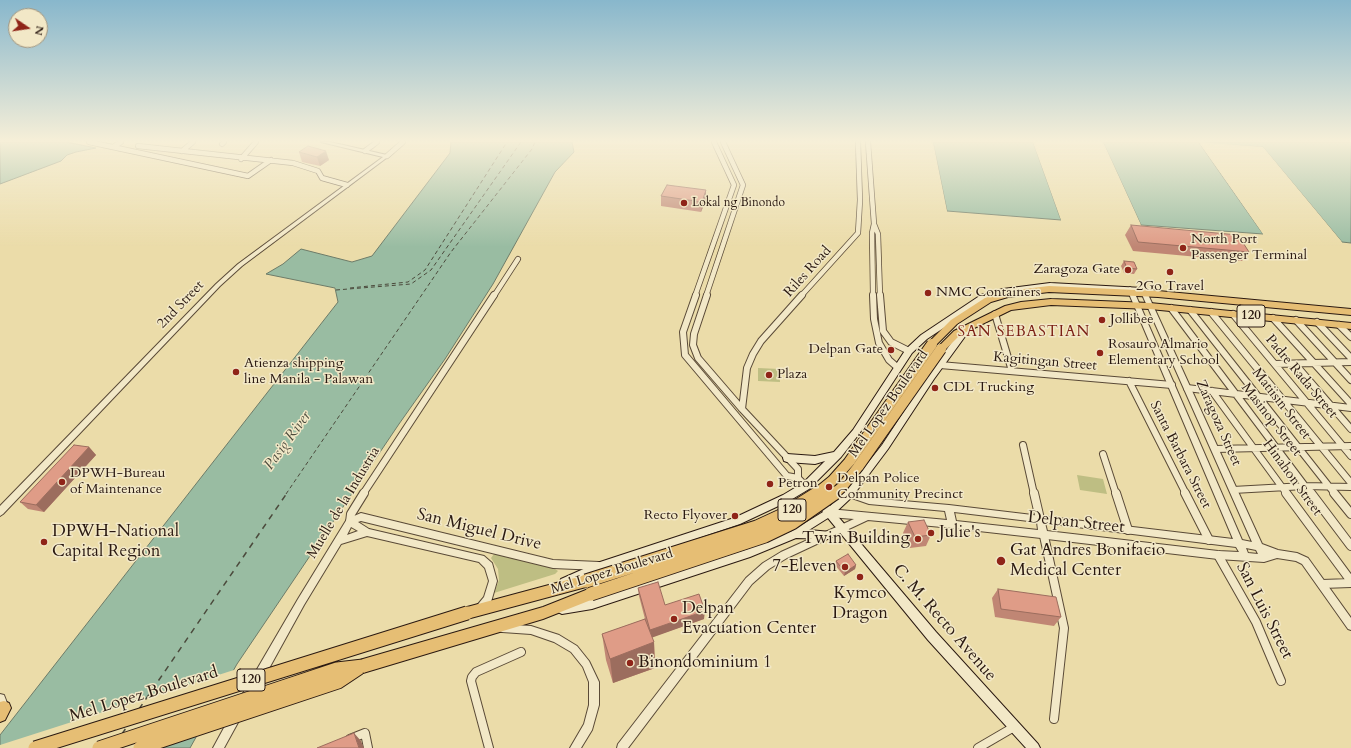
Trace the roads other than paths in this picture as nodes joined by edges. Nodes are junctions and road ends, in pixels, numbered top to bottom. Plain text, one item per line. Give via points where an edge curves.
1 (321, 177) edge
2 (359, 177) edge
3 (730, 177) edge
4 (739, 177) edge
5 (858, 177) edge
6 (871, 177) edge
7 (348, 185) junction
8 (874, 224) junction
9 (518, 259) dead end
10 (1131, 290) junction
11 (1144, 291) junction
12 (1137, 306) junction
13 (1150, 306) junction
14 (1171, 308) junction
15 (1190, 310) junction
16 (1211, 312) junction
17 (1351, 312) edge
18 (995, 314) junction
19 (1233, 314) junction
20 (1273, 318) junction
21 (1296, 320) junction
22 (1317, 322) junction
23 (1339, 325) junction
24 (1351, 326) edge
25 (966, 329) junction
26 (1351, 337) edge
27 (937, 346) junction
28 (909, 351) junction
29 (1351, 358) edge
30 (1334, 362) junction
31 (1351, 362) edge
32 (1315, 363) junction
33 (940, 364) junction
34 (1275, 364) junction
35 (1295, 364) junction
36 (704, 365) junction
37 (897, 367) junction
38 (695, 369) junction
39 (1012, 370) junction
40 (1351, 380) edge
41 (1129, 382) junction
42 (1172, 385) junction
43 (1187, 388) junction
44 (1212, 391) junction
45 (1234, 394) junction
46 (1259, 397) junction
47 (1284, 400) junction
48 (1308, 403) junction
49 (1351, 404) edge
50 (1330, 406) junction
51 (1351, 408) edge
52 (742, 409) junction
53 (1351, 429) edge
54 (1024, 445) dead end
55 (1351, 446) edge
56 (1298, 447) junction
57 (1321, 447) junction
58 (1344, 447) junction
59 (1254, 448) junction
60 (1277, 448) junction
61 (1215, 449) junction
62 (839, 453) junction
63 (1103, 454) dead end
64 (1351, 456) edge
65 (787, 458) junction
66 (870, 468) junction
67 (798, 478) junction
68 (1351, 483) edge
69 (806, 486) junction
70 (1306, 486) junction
71 (1330, 486) junction
72 (1351, 487) edge
73 (1283, 488) junction
74 (1233, 490) junction
75 (849, 494) junction
76 (949, 508) junction
77 (0, 512) edge
78 (829, 513) junction
79 (1351, 514) edge
80 (867, 516) junction
81 (1040, 519) junction
82 (350, 522) junction
83 (952, 524) junction
84 (842, 527) junction
85 (1128, 530) junction
86 (367, 532) junction
87 (427, 533) junction
88 (795, 534) junction
89 (828, 535) junction
90 (1044, 536) junction
91 (1209, 540) junction
92 (338, 541) junction
93 (1240, 543) junction
94 (420, 545) junction
95 (1258, 546) junction
96 (1351, 546) edge
97 (1218, 554) junction
98 (1277, 554) junction
99 (1245, 557) junction
100 (1264, 558) junction
101 (601, 566) junction
102 (1351, 582) edge
103 (1322, 584) junction
104 (541, 593) junction
105 (473, 611) junction
106 (543, 613) junction
107 (1351, 626) edge
108 (495, 628) junction
109 (521, 652) dead end
110 (363, 666) junction
111 (1281, 681) dead end
112 (1054, 719) dead end
113 (1014, 727) junction
114 (340, 743) edge
115 (35, 748) edge
116 (99, 748) edge
117 (140, 748) edge
118 (218, 748) edge
119 (368, 748) edge
120 (489, 748) edge
121 (575, 748) edge
122 (622, 748) edge
123 (978, 748) edge
124 (1034, 748) edge

1 - 7 street
2 - 7 street, 2nd Street
3 - 38 street via 734,185 683,332 685,355
4 - 36 street via 743,186 694,334 693,345
5 - 52 street, Riles Road via 858,233 752,354 747,368
6 - 8 street
7 - 77 street, 2nd Street via 240,265 218,285
8 - 28 street via 878,234 880,317 883,331 891,342
8 - 37 street via 874,319 879,343 889,360
9 - 82 street, Muelle de la Industria via 356,505
10 - 11 highway, Mel Lopez Boulevard / 120
10 - 12 street, Zaragoza Street
10 - 27 highway, Mel Lopez Boulevard / 120 via 1067,288 1007,294 988,300 954,322
10 - 28 main road, Mel Lopez Boulevard / 120 via 1050,285 1003,291 984,297 924,337
11 - 13 street, Zaragoza Street
11 - 17 highway, Mel Lopez Boulevard / 120
12 - 13 highway, Mel Lopez Boulevard / 120
12 - 18 highway, Mel Lopez Boulevard / 120 via 1036,303
12 - 42 street, Zaragoza Street
13 - 14 highway, Mel Lopez Boulevard / 120
13 - 43 street, Zaragoza Street
14 - 15 highway, Mel Lopez Boulevard / 120
14 - 45 street, Masinop Street
15 - 16 highway, Mel Lopez Boulevard / 120
15 - 46 street, Matiisin Street
16 - 19 highway, Mel Lopez Boulevard / 120
16 - 47 street
18 - 25 highway, Mel Lopez Boulevard / 120
18 - 39 street
19 - 20 highway, Mel Lopez Boulevard / 120
19 - 34 street, Padre Rada Street
20 - 21 highway, Mel Lopez Boulevard / 120
20 - 32 street
21 - 22 highway, Mel Lopez Boulevard / 120
21 - 30 street
22 - 23 highway, Mel Lopez Boulevard / 120
22 - 29 street
23 - 24 highway, Mel Lopez Boulevard / 120
23 - 26 street
25 - 27 highway, Mel Lopez Boulevard / 120
25 - 33 main road, Mel Lopez Boulevard / 120
27 - 104 highway, Mel Lopez Boulevard / 120, bridge via 849,462 832,481 810,499 757,527
27 - 106 highway, Mel Lopez Boulevard / 120, bridge via 858,467 842,487 818,506 765,536 591,594
28 - 37 main road, Mel Lopez Boulevard / 120
30 - 31 street
30 - 32 street
30 - 40 street
32 - 35 street
32 - 49 street
33 - 39 street, Kagitingan Street
33 - 66 main road, Mel Lopez Boulevard / 120
34 - 35 street
34 - 48 street, Padre Rada Street
35 - 50 street
36 - 38 street
36 - 52 street
37 - 62 main road, Mel Lopez Boulevard / 120 via 856,432
38 - 67 street via 786,476
39 - 41 street, Kagitingan Street
41 - 42 street, Kagitingan Street
41 - 91 street, Santa Barbara Street
42 - 93 street, Zaragoza Street
43 - 44 street
43 - 61 street, Zaragoza Street
44 - 45 street
44 - 59 street, Hinahon Street
45 - 46 street
45 - 60 street, Masinop Street
46 - 47 street
46 - 56 street, Matiisin Street
47 - 48 street
47 - 57 street
48 - 50 street
48 - 58 street, Padre Rada Street
50 - 51 street
50 - 53 street
52 - 65 street
54 - 81 street
55 - 58 street
56 - 57 street
56 - 60 street
56 - 71 street, Matiisin Street
57 - 58 street
57 - 68 street
58 - 64 street, Padre Rada Street
59 - 60 street
59 - 61 street
59 - 73 street, Hinahon Street
60 - 70 street, Masinop Street
61 - 74 street, Zaragoza Street
62 - 65 main road via 815,460
62 - 66 main road
62 - 69 main road, Mel Lopez Boulevard / 120
63 - 85 street
65 - 67 street via 798,469
66 - 75 main road, Mel Lopez Boulevard / 120
67 - 69 street
69 - 78 main road, C. M. Recto Avenue
69 - 101 main road, Mel Lopez Boulevard / 120 via 737,521
70 - 71 street
70 - 73 street
70 - 96 street, Masinop Street
71 - 72 street
71 - 79 street, Matiisin Street
73 - 74 street
73 - 102 street, Hinahon Street
74 - 95 street, Zaragoza Street
75 - 76 street, Delpan Street via 869,501
75 - 78 main road, Mel Lopez Boulevard / 120
76 - 81 street, Delpan Street
76 - 83 street
78 - 80 street, Delpan Street
78 - 84 main road, C. M. Recto Avenue
78 - 88 main road, Mel Lopez Boulevard / 120
80 - 83 street, Delpan Street
80 - 84 street, Delpan Street
81 - 85 street, Delpan Street
81 - 90 street
82 - 86 street
82 - 87 street, San Miguel Drive via 361,517
82 - 92 street, Muelle de la Industria
83 - 90 street, Delpan Street
84 - 89 street, Delpan Street
84 - 113 main road, C. M. Recto Avenue via 932,636
85 - 91 street, Delpan Street
86 - 92 street
86 - 94 street, San Miguel Drive
87 - 94 street
87 - 101 street, San Miguel Drive via 553,564
88 - 89 main road
88 - 106 main road, Mel Lopez Boulevard / 120 via 750,553 592,604
89 - 122 street, Delpan Street via 784,555 749,581
90 - 97 street, Delpan Street
90 - 112 street via 1064,628
91 - 93 street, Delpan Street
92 - 118 street, Muelle de la Industria
93 - 95 street
93 - 99 street, Zaragoza Street
94 - 105 street, San Miguel Drive via 481,559 489,566 493,576 493,588 488,599
95 - 98 street
95 - 100 street, Zaragoza Street
97 - 99 street, Delpan Street
97 - 111 street, San Luis Street via 1256,622
98 - 100 street
98 - 103 street via 1301,558
99 - 100 street
101 - 104 main road, Mel Lopez Boulevard / 120
102 - 103 street
103 - 107 street
104 - 105 highway, Mel Lopez Boulevard / 120
105 - 115 highway, Mel Lopez Boulevard / 120, bridge
106 - 108 highway, Mel Lopez Boulevard / 120
108 - 110 highway, Mel Lopez Boulevard / 120
108 - 121 street via 531,630 556,638 574,649 586,664 594,682 594,705 588,726
109 - 120 street via 476,672 472,677
110 - 116 highway, Mel Lopez Boulevard / 120, bridge via 337,669
110 - 117 highway, Mel Lopez Boulevard / 120, bridge via 338,682
113 - 123 street
113 - 124 main road, C. M. Recto Avenue
114 - 119 street via 365,733

